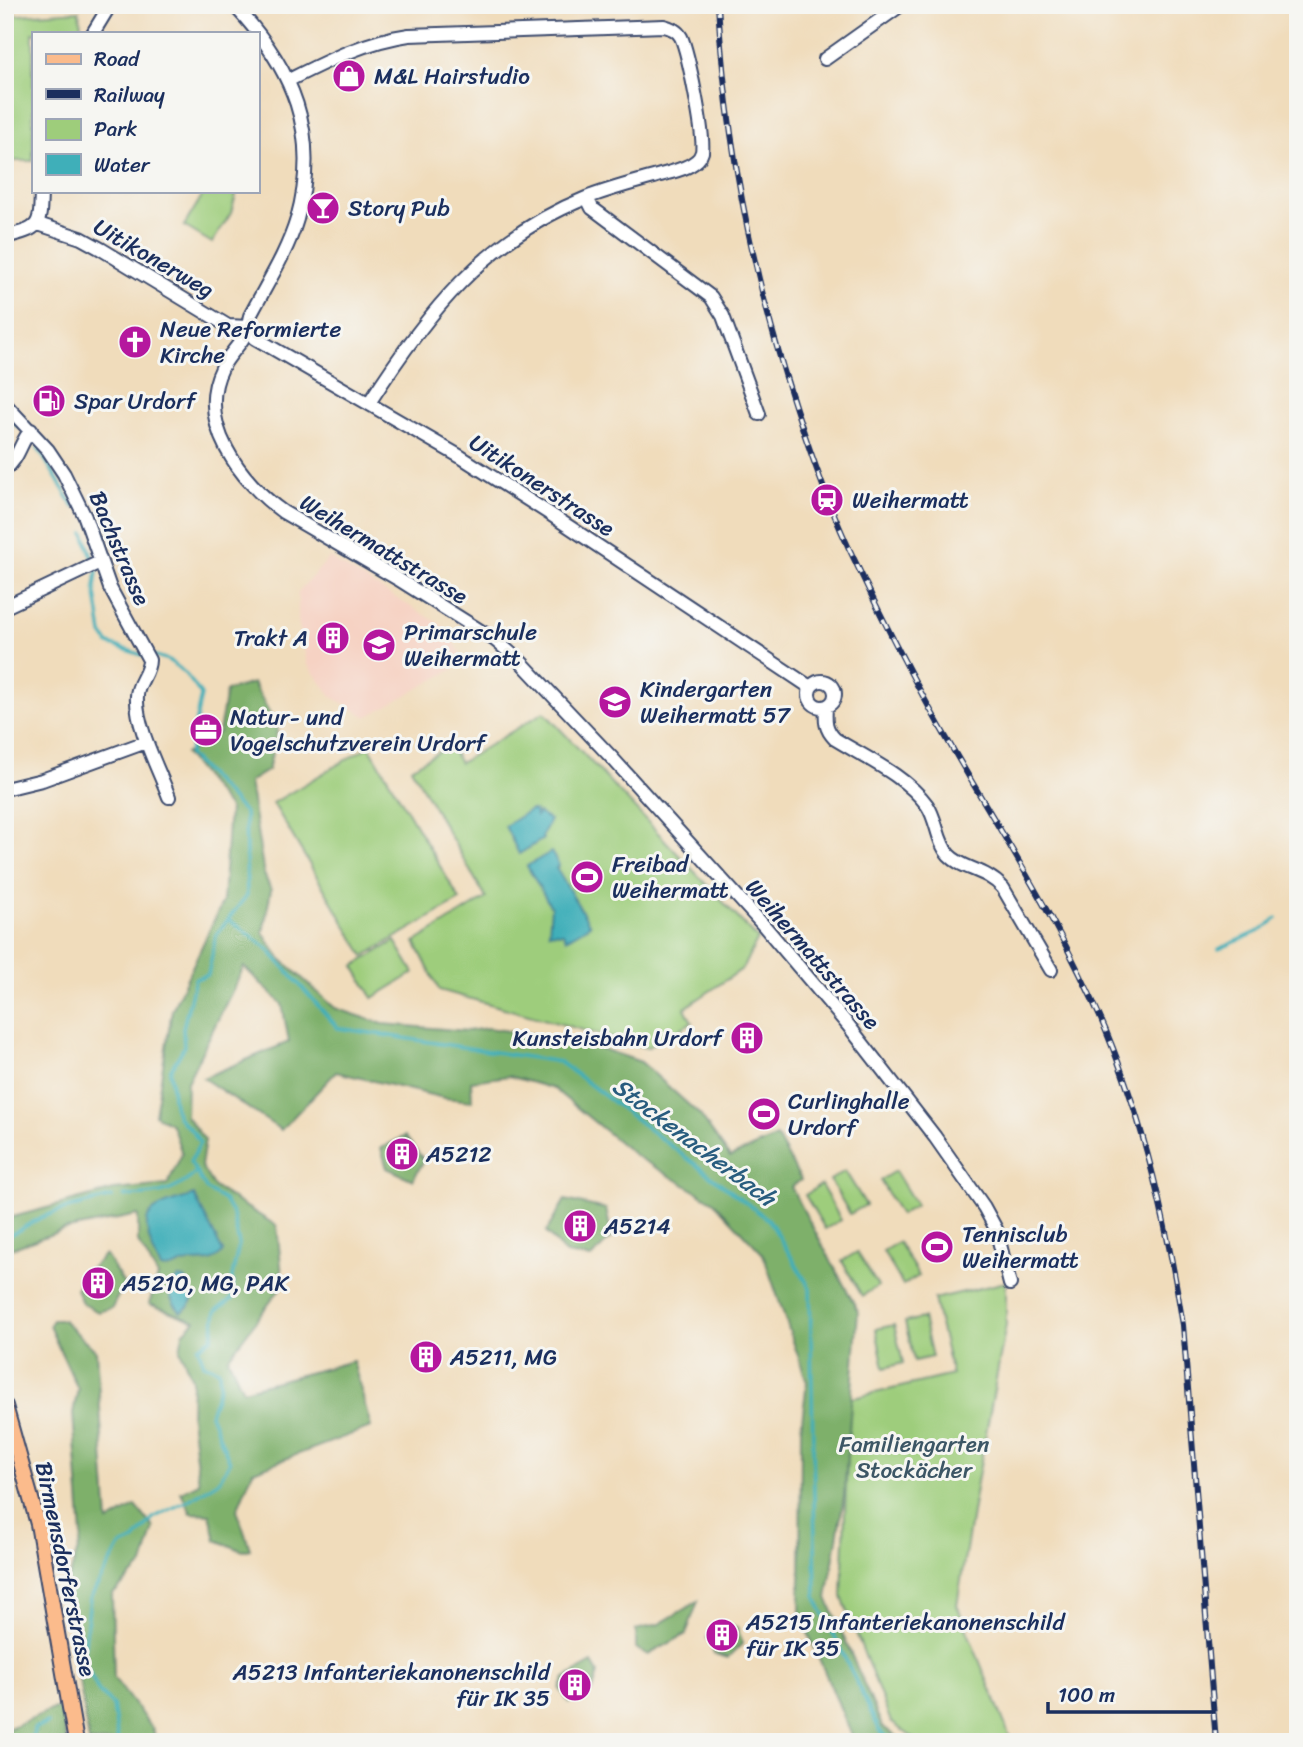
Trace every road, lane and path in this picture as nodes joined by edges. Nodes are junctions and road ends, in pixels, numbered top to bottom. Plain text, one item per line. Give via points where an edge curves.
1 (110, 5) edge
2 (234, 5) edge
3 (901, 5) edge
4 (94, 32) edge
5 (825, 59) dead end
6 (289, 80) junction
7 (41, 192) edge
8 (587, 198) junction
9 (38, 224) junction
10 (5, 237) edge
11 (248, 327) junction
12 (369, 403) junction
13 (5, 404) edge
14 (760, 414) dead end
15 (29, 433) junction
16 (5, 469) edge
17 (95, 564) junction
18 (5, 607) edge
19 (810, 687) junction
20 (826, 707) junction
21 (146, 742) junction
22 (5, 789) edge
23 (169, 797) dead end
24 (1051, 970) dead end
25 (1010, 1284) dead end
26 (5, 1406) edge
27 (76, 1742) edge

1 - 4 street
2 - 6 street, Weihermattstrasse via 260,32
3 - 5 street
6 - 8 street via 356,49 409,35 673,28 686,51 702,154 689,166
6 - 11 street, Weihermattstrasse via 301,113 305,182 296,221
7 - 9 street
8 - 12 street via 488,255 427,318
8 - 14 street via 592,208 711,297 723,316
9 - 10 street
9 - 11 street, Uitikonerweg via 81,238 228,326
11 - 12 street, Uitikonerstrasse via 255,338
11 - 25 street, Weihermattstrasse via 222,367 215,394 222,443 246,479 283,512 495,640 521,662 765,927 873,1055 984,1207 999,1240
12 - 19 street, Uitikonerstrasse via 548,512
13 - 15 street, Bachstrasse
15 - 16 street via 14,463
15 - 17 street, Bachstrasse via 48,450 75,495
17 - 18 street
17 - 21 street, Bachstrasse via 147,655 149,668 136,699
19 - 20 street, Uitikonerstrasse via 811,703
19 - 20 street, Uitikonerstrasse via 822,681 833,688 834,698
20 - 24 street via 825,723 835,739 901,780 930,808 948,854 994,877
21 - 22 street
21 - 23 street, Bachstrasse
26 - 27 main road, Birmensdorferstrasse via 40,1535

